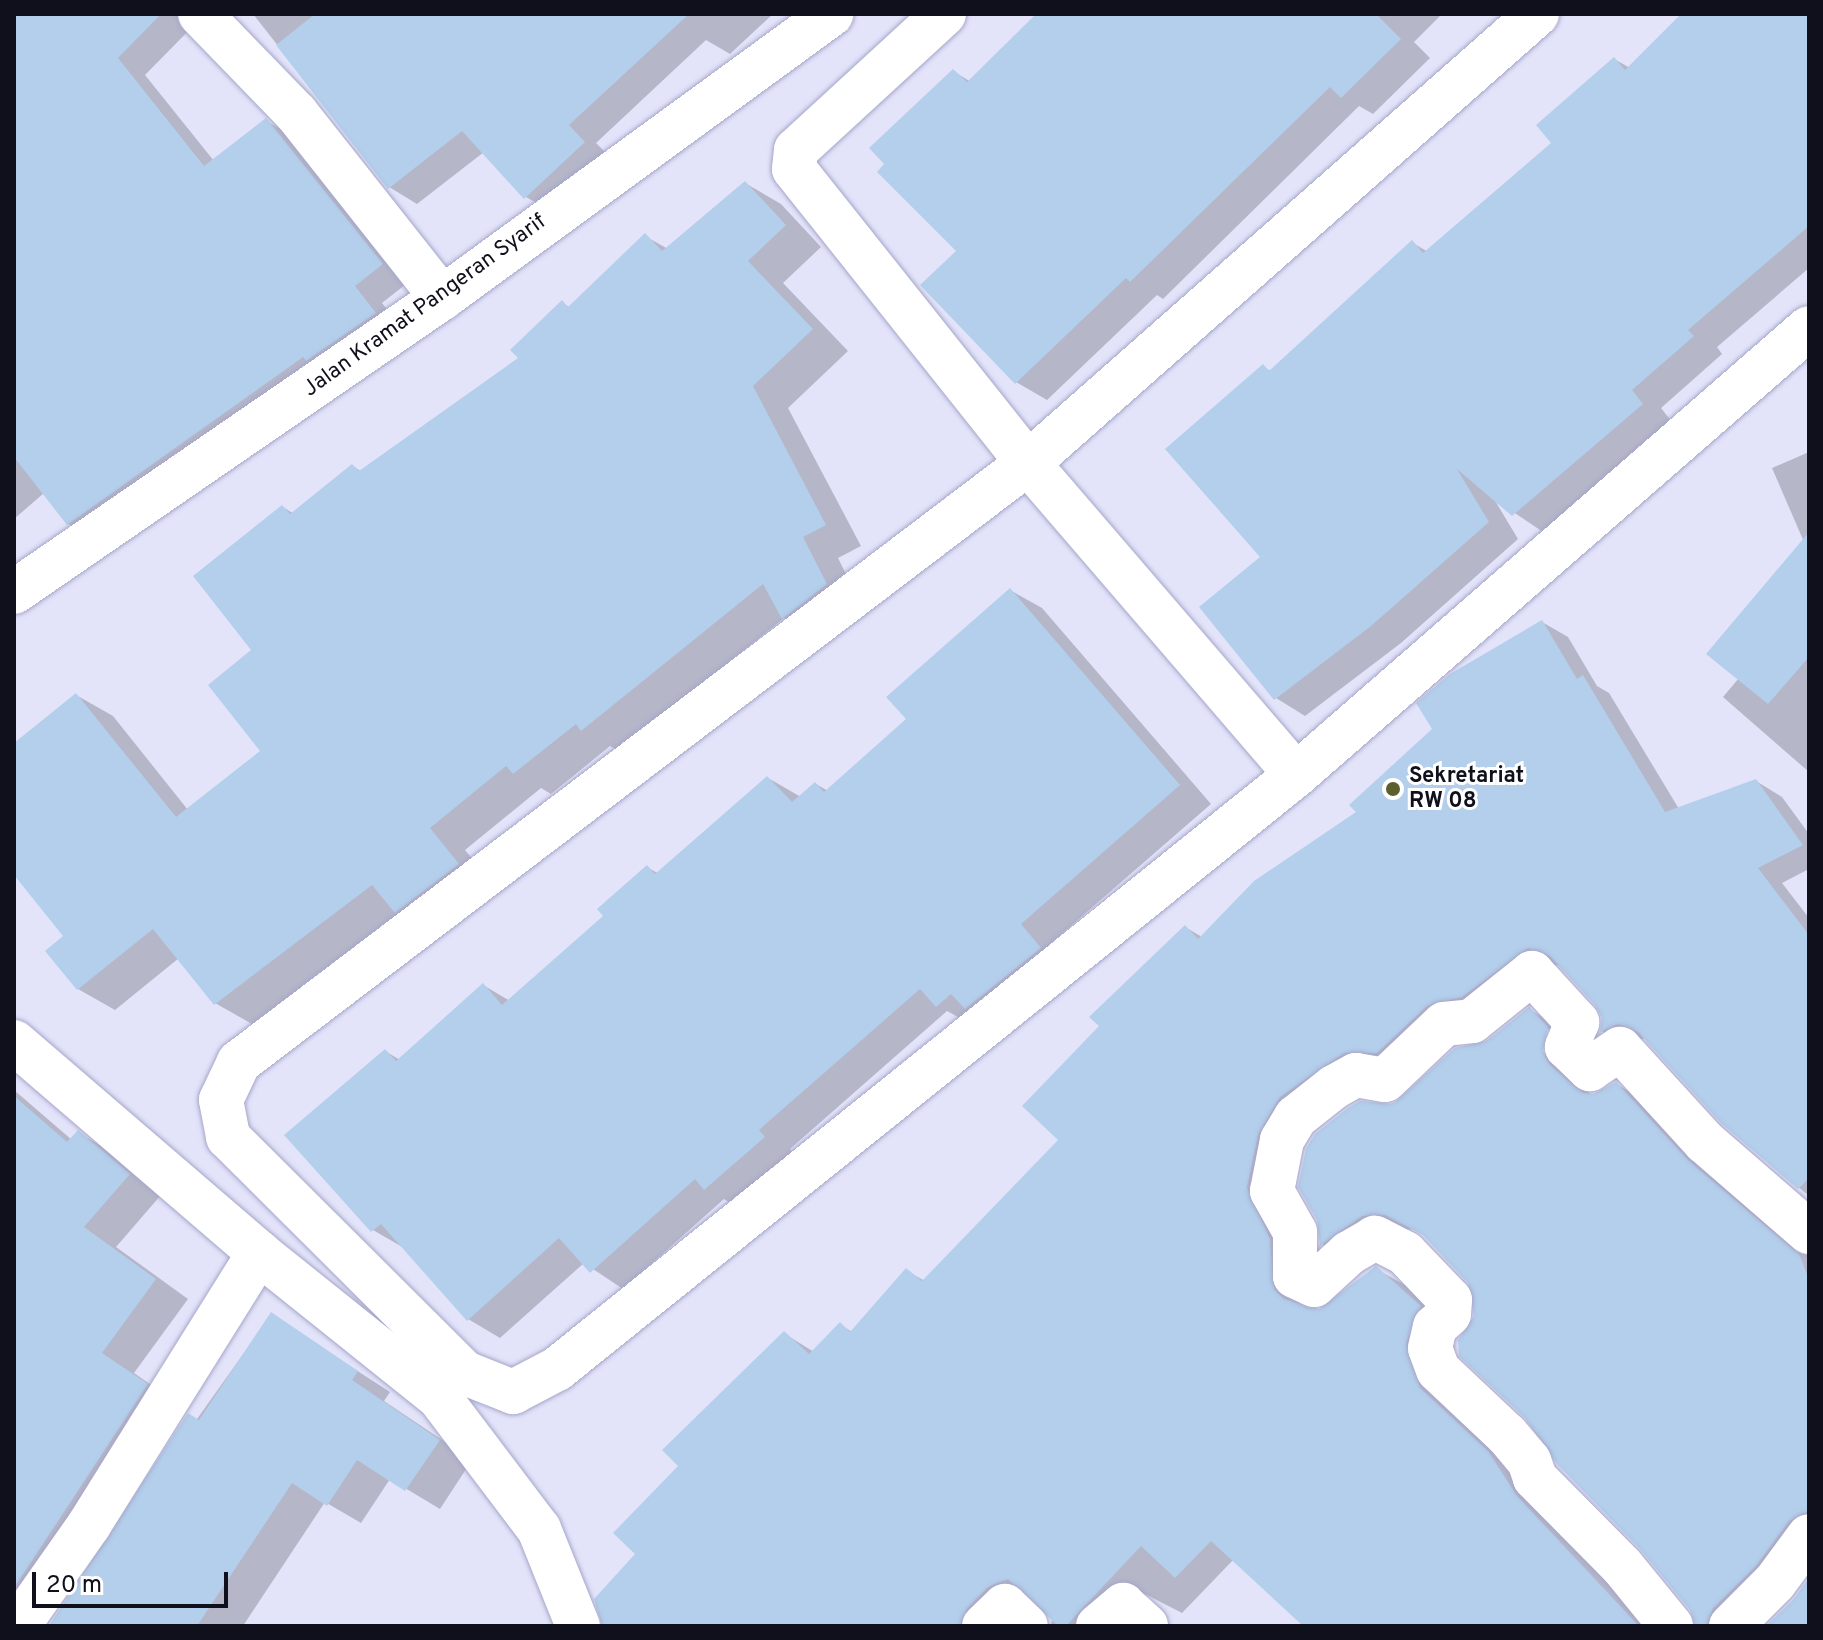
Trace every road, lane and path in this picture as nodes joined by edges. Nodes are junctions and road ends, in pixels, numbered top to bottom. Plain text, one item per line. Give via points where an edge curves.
1 (200, 14) edge
2 (832, 14) edge
3 (944, 14) edge
4 (1537, 14) edge
5 (442, 298) junction
6 (1809, 328) edge
7 (1028, 463) junction
8 (14, 592) edge
9 (1296, 775) junction
10 (14, 1042) edge
11 (1809, 1232) edge
12 (259, 1253) junction
13 (1809, 1536) edge
14 (18, 1626) edge
15 (578, 1626) edge
16 (984, 1626) edge
17 (1026, 1626) edge
18 (1098, 1626) edge
19 (1146, 1626) edge
20 (1671, 1626) edge
21 (1731, 1626) edge

1 - 5 street via 296,113
2 - 5 street, Jalan Kramat Pangeran Syarif
3 - 7 street via 796,150 797,174
4 - 7 street
5 - 8 street, Jalan Kramat Pangeran Syarif
6 - 9 street
7 - 9 street
7 - 9 street via 239,1062 221,1100 228,1137 465,1373 513,1392 570,1360
10 - 12 street
11 - 20 street via 1705,1142 1620,1049 1590,1069 1574,1055 1567,1047 1577,1022 1532,973 1472,1021 1444,1024 1385,1080 1356,1075 1334,1087 1296,1117 1282,1140 1272,1191 1295,1232 1295,1276 1314,1285 1375,1238 1405,1253 1450,1300 1449,1314 1435,1327 1430,1348 1438,1370 1506,1434 1535,1478 1622,1566
12 - 14 street via 97,1513
12 - 15 street via 439,1397 539,1529
13 - 21 street via 1775,1582
16 - 17 street via 1005,1606
18 - 19 street via 1123,1605

